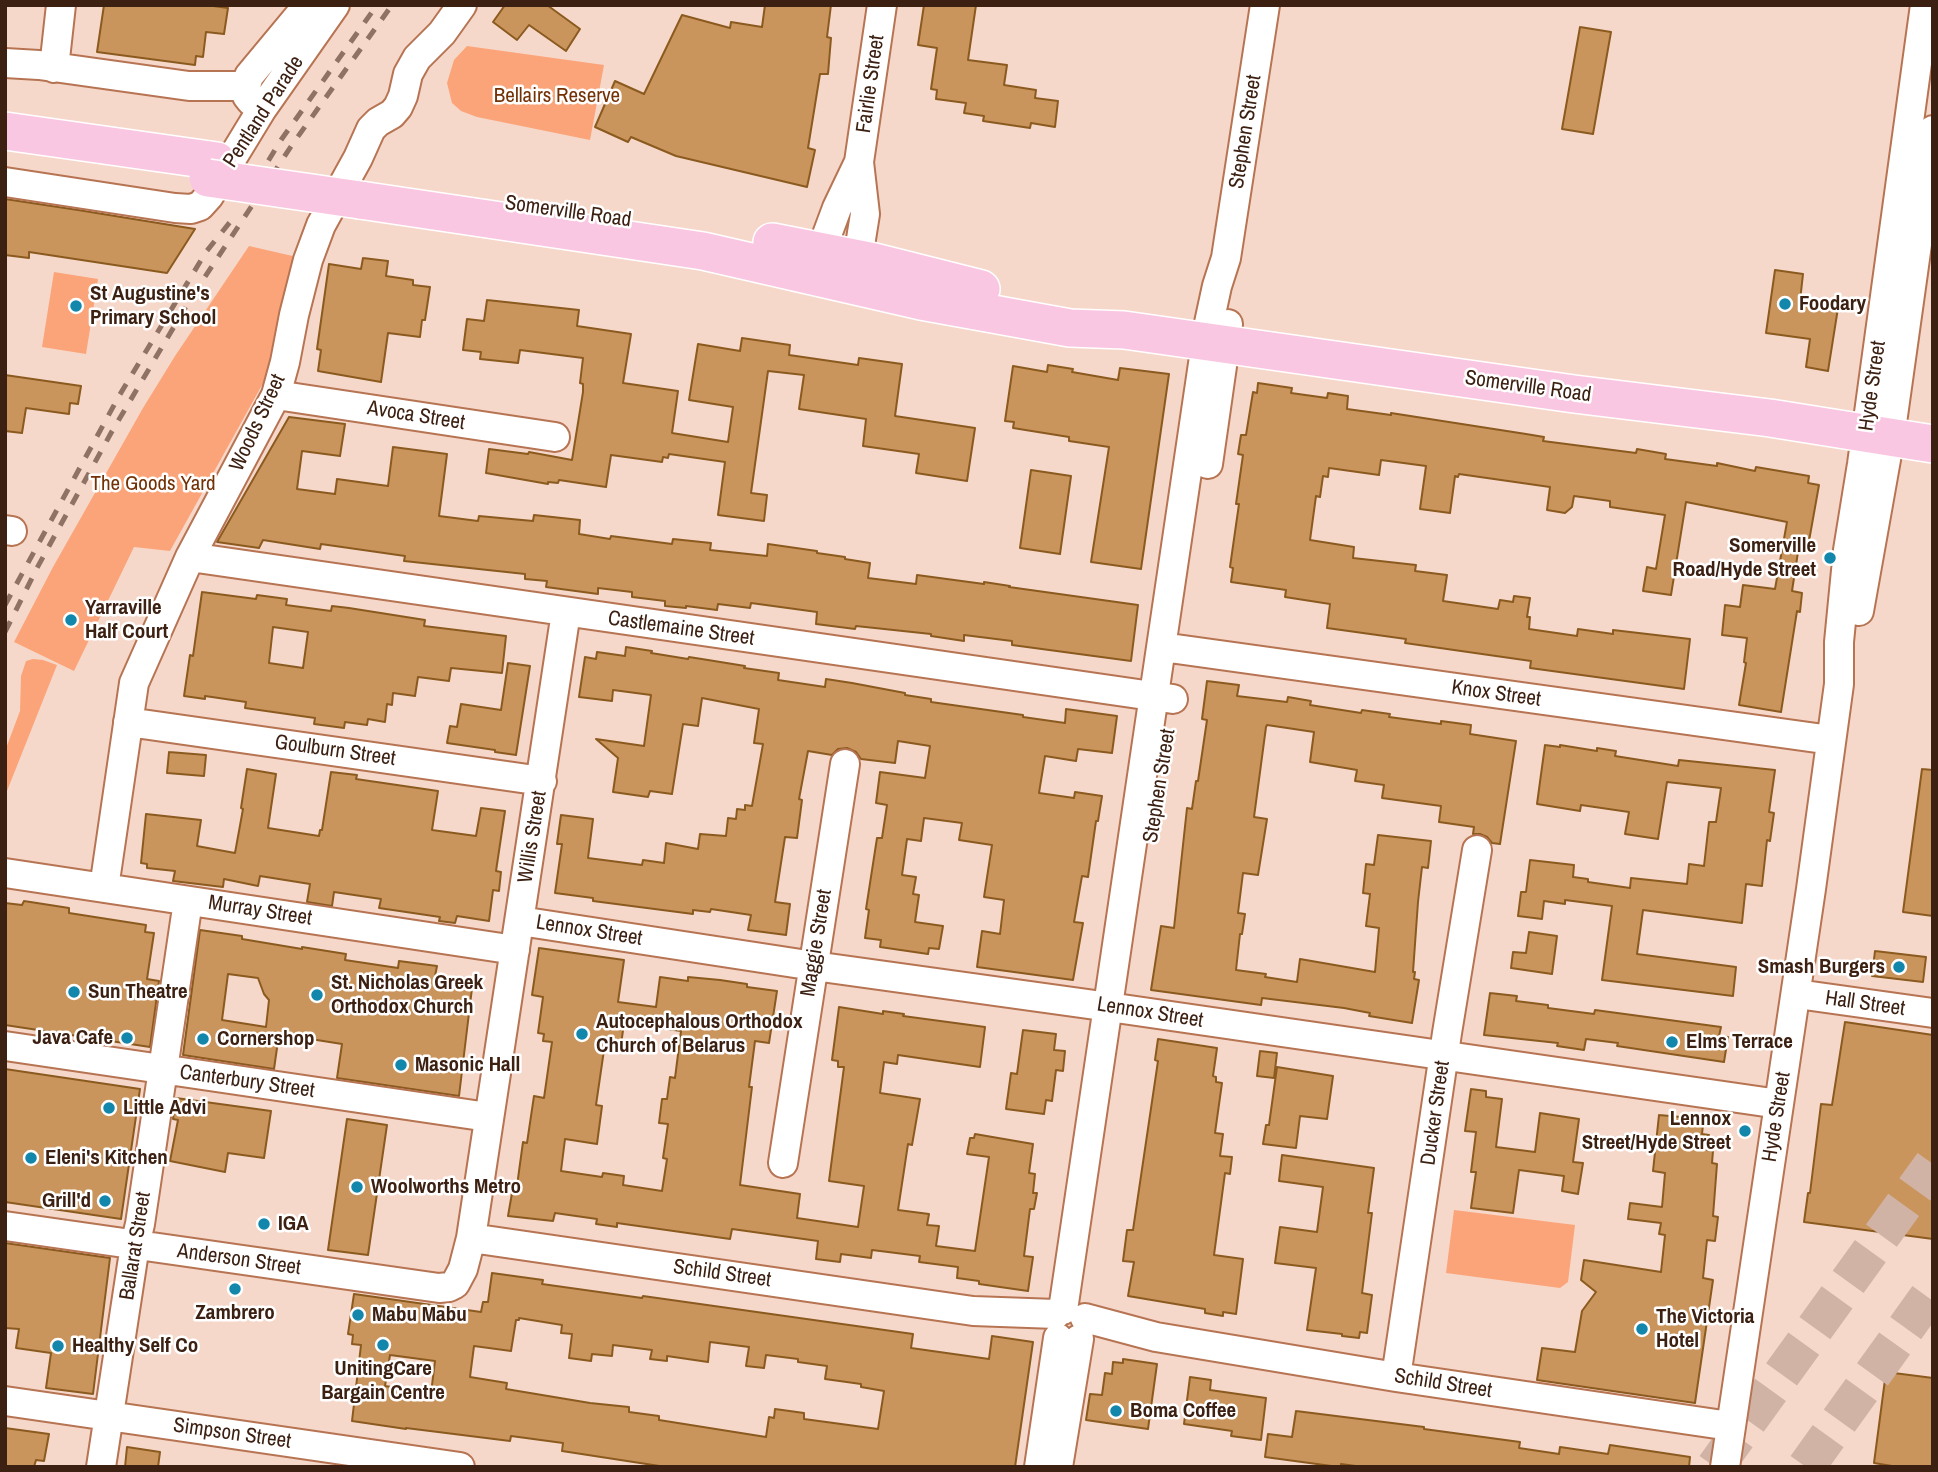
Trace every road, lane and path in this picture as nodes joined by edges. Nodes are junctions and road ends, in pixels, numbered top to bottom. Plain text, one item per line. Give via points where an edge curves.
1 (61, 5) edge
2 (308, 5) edge
3 (335, 5) edge
4 (462, 5) edge
5 (882, 5) edge
6 (1265, 5) edge
7 (1925, 5) edge
8 (5, 63) edge
9 (54, 68) junction
10 (246, 86) junction
11 (262, 109) junction
12 (1933, 130) edge
13 (5, 131) edge
14 (5, 149) edge
15 (212, 170) junction
16 (361, 180) junction
17 (5, 182) edge
18 (842, 246) junction
19 (1217, 343) junction
20 (276, 395) junction
21 (1878, 435) junction
22 (555, 437) dead end
23 (1933, 444) edge
24 (190, 557) junction
25 (566, 612) junction
26 (1171, 648) junction
27 (1164, 698) junction
28 (128, 722) junction
29 (1831, 740) junction
30 (845, 764) dead end
31 (542, 781) junction
32 (1477, 849) dead end
33 (5, 873) edge
34 (104, 888) junction
35 (188, 901) junction
36 (520, 921) junction
37 (515, 950) junction
38 (814, 966) junction
39 (1797, 994) junction
40 (1117, 1009) junction
41 (1933, 1013) edge
42 (5, 1046) edge
43 (1444, 1056) junction
44 (163, 1069) junction
45 (1779, 1104) junction
46 (488, 1117) junction
47 (783, 1163) dead end
48 (5, 1226) edge
49 (471, 1238) junction
50 (135, 1245) junction
51 (463, 1269) joint
52 (1070, 1325) junction
53 (1396, 1377) junction
54 (5, 1401) edge
55 (109, 1416) junction
56 (1730, 1426) junction
57 (101, 1467) edge
58 (460, 1467) edge
59 (1039, 1467) edge
60 (1058, 1467) edge
61 (1726, 1467) edge

1 - 9 street
2 - 10 street, Pentland Parade
3 - 11 street, Pentland Parade
4 - 16 street, Woods Street via 415,61 406,80 405,111 372,127
5 - 18 street, Fairlie Street
6 - 19 street, Stephen Street via 1226,258 1228,299
7 - 21 street, Hyde Street
8 - 9 street
9 - 10 street via 189,86
10 - 11 street via 247,96
11 - 17 street, Pentland Parade via 207,200 197,208
12 - 21 street, Hyde Street
13 - 15 main road, Somerville Road
14 - 15 main road, Somerville Road
15 - 16 main road, Somerville Road, bridge
16 - 18 main road, Somerville Road via 723,255
16 - 20 street, Woods Street via 321,225
18 - 19 main road, Somerville Road via 920,301 1077,329 1124,330
19 - 21 main road, Somerville Road
19 - 26 street, Stephen Street
20 - 22 street, Avoca Street
20 - 24 street, Woods Street
21 - 23 main road, Somerville Road
21 - 29 street, Hyde Street via 1854,642 1839,684
24 - 25 street, Castlemaine Street
24 - 28 street, Woods Street via 134,684
25 - 27 street, Castlemaine Street
25 - 31 street, Willis Street
26 - 27 street, Stephen Street
26 - 29 street, Knox Street
27 - 40 street, Stephen Street
28 - 31 street, Goulburn Street
28 - 34 street, Woods Street
29 - 39 street, Hyde Street
30 - 38 street, Maggie Street
31 - 36 street, Willis Street
32 - 43 street, Ducker Street
33 - 34 street, Murray Street
34 - 35 street, Murray Street
35 - 37 street, Murray Street
35 - 44 street, Ballarat Street
36 - 37 street, Willis Street
36 - 38 street, Lennox Street
37 - 46 street, Willis Street
38 - 40 street, Lennox Street
38 - 47 street, Maggie Street
39 - 41 street, Hall Street
39 - 45 street, Hyde Street
40 - 43 street, Lennox Street
40 - 52 street, Stephen Street
42 - 44 street, Canterbury Street
43 - 45 street, Lennox Street
43 - 53 street, Ducker Street
44 - 46 street, Canterbury Street
44 - 50 street, Ballarat Street
45 - 56 street, Hyde Street
46 - 49 street, Willis Street
48 - 50 street, Anderson Street
49 - 51 street, Willis Street
49 - 52 street, Schild Street
50 - 51 street, Anderson Street via 439,1288 455,1284
50 - 55 street, Ballarat Street
52 - 53 street, Schild Street via 1124,1338 1156,1337
52 - 59 street, Stephen Street
52 - 60 street, Stephen Street
53 - 56 street, Schild Street
54 - 55 street, Simpson Street
55 - 57 street, Ballarat Street
55 - 58 street, Simpson Street
56 - 61 street, Hyde Street

